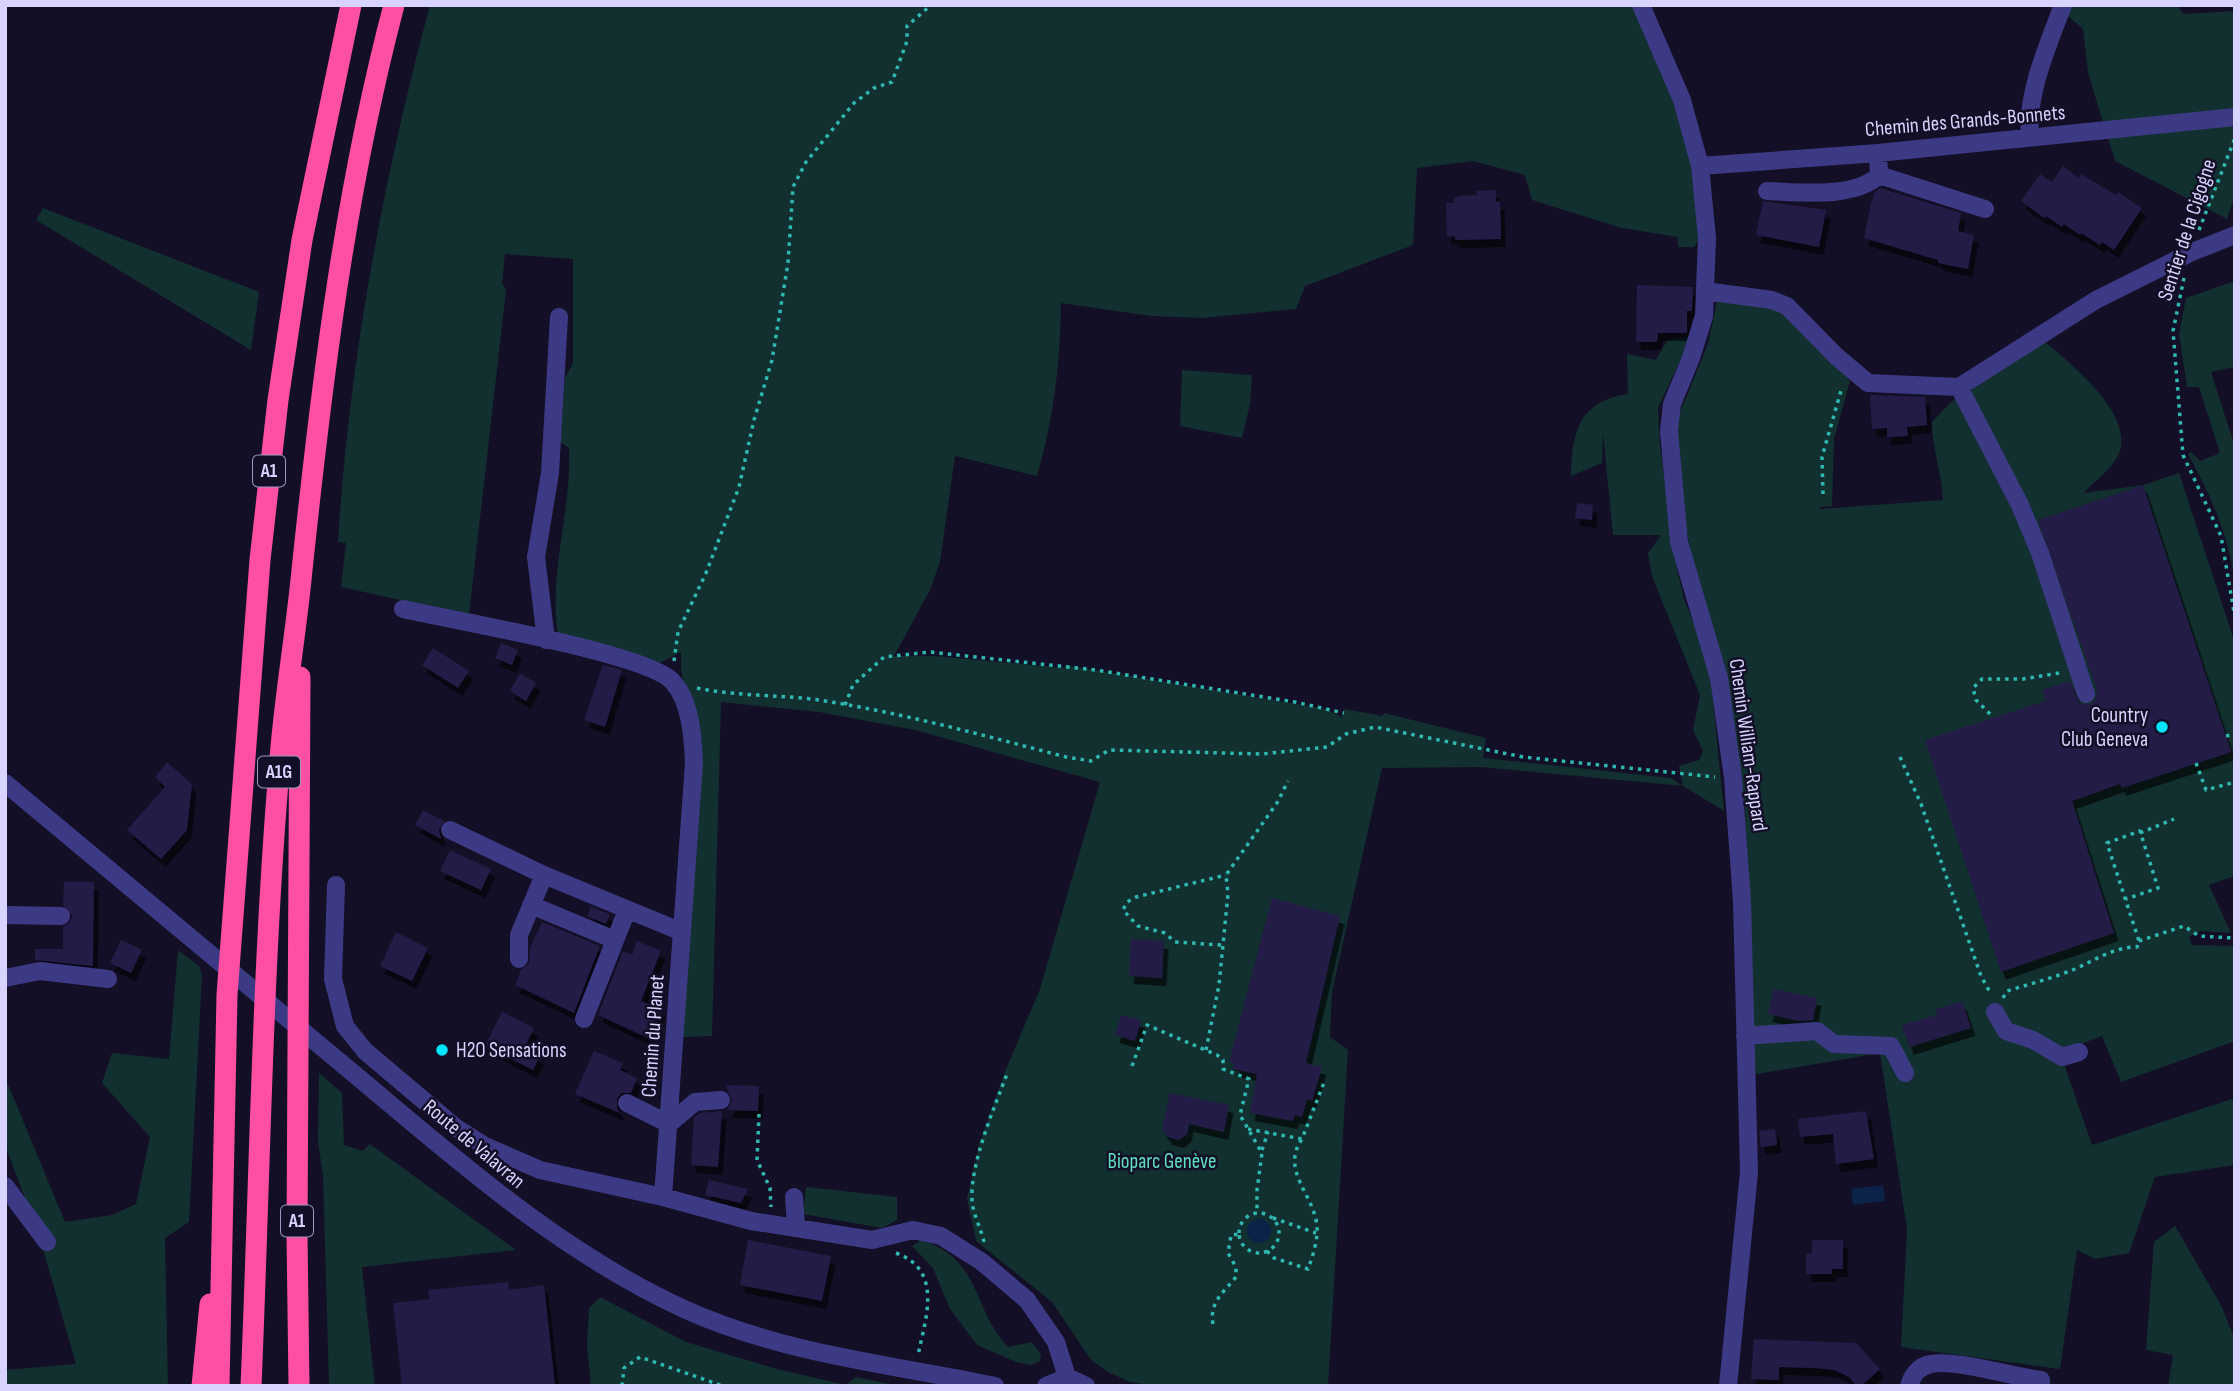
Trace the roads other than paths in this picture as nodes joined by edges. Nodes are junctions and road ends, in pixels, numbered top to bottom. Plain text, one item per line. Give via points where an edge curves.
1 (351, 5) edge
2 (394, 5) edge
3 (2063, 5) edge
4 (1648, 9) edge
5 (2235, 117) edge
6 (2030, 136) junction
7 (1878, 153) junction
8 (1700, 166) junction
9 (1879, 175) junction
10 (1767, 191) dead end
11 (1985, 209) dead end
12 (2235, 235) edge
13 (1705, 291) junction
14 (559, 317) dead end
15 (1959, 387) junction
16 (302, 574) junction
17 (403, 609) dead end
18 (546, 639) junction
19 (2086, 694) dead end
20 (5, 783) edge
21 (450, 831) dead end
22 (544, 875) junction
23 (336, 885) dead end
24 (531, 905) junction
25 (627, 910) junction
26 (5, 915) edge
27 (61, 916) dead end
28 (682, 932) junction
29 (615, 940) junction
30 (519, 958) dead end
31 (5, 978) edge
32 (108, 979) dead end
33 (1995, 1012) road end
34 (584, 1019) dead end
35 (1745, 1036) junction
36 (2079, 1052) dead end
37 (1905, 1073) dead end
38 (721, 1100) dead end
39 (627, 1103) dead end
40 (223, 1124) junction
41 (669, 1124) junction
42 (5, 1186) edge
43 (663, 1196) junction
44 (794, 1197) dead end
45 (796, 1227) junction
46 (47, 1242) dead end
47 (1067, 1377) junction
48 (202, 1386) edge
49 (219, 1386) edge
50 (251, 1386) edge
51 (299, 1386) edge
52 (995, 1386) edge
53 (1046, 1386) edge
54 (1086, 1386) edge
55 (1728, 1386) edge
56 (1909, 1386) edge
57 (2041, 1386) edge

1 - 40 highway, A1 via 311,186 278,400 260,560 230,942
2 - 16 highway, A1 via 338,269 317,414
3 - 6 street via 2033,97
4 - 8 street, Chemin William-Rappard
5 - 6 street, Chemin des Grands-Bonnets
6 - 7 street, Chemin des Grands-Bonnets
7 - 8 street, Chemin des Grands-Bonnets
7 - 9 street
8 - 13 street, Chemin William-Rappard via 1707,238
9 - 10 street via 1871,183 1824,193
9 - 11 street
12 - 15 street via 2192,251 2096,300
13 - 15 street via 1787,306 1868,383
13 - 35 street, Chemin William-Rappard via 1700,330 1672,404 1669,457 1679,542 1715,662 1733,778
14 - 18 street via 550,473 536,557
15 - 19 street via 2040,553
16 - 50 highway, A1G via 280,757 266,972
16 - 51 highway, A1
17 - 18 street
18 - 28 street, Chemin du Planet via 645,666 673,682 693,739
20 - 52 street, Route de Valavran via 487,1185 575,1250 639,1287 728,1326 842,1359
21 - 22 street
22 - 24 street
22 - 25 street
23 - 43 street via 333,979 345,1026 365,1051 455,1127 485,1146 540,1170
24 - 29 street
24 - 30 street via 519,935
25 - 28 street
25 - 29 street
26 - 27 street
28 - 41 street, Chemin du Planet
29 - 34 street
31 - 32 street via 40,971
33 - 36 street via 2006,1031 2062,1057
35 - 37 street via 1817,1031 1834,1044 1892,1046
35 - 55 street, Chemin William-Rappard via 1749,1172
38 - 41 street via 695,1101
39 - 41 street
40 - 48 highway, A1
40 - 49 highway
41 - 43 street, Chemin du Planet
42 - 46 street
43 - 45 street
44 - 45 street
45 - 47 street via 888,1244 913,1230 930,1231 982,1262 1040,1315 1060,1350
47 - 53 street
47 - 54 street
56 - 57 street via 1922,1367 1942,1363 2041,1380

